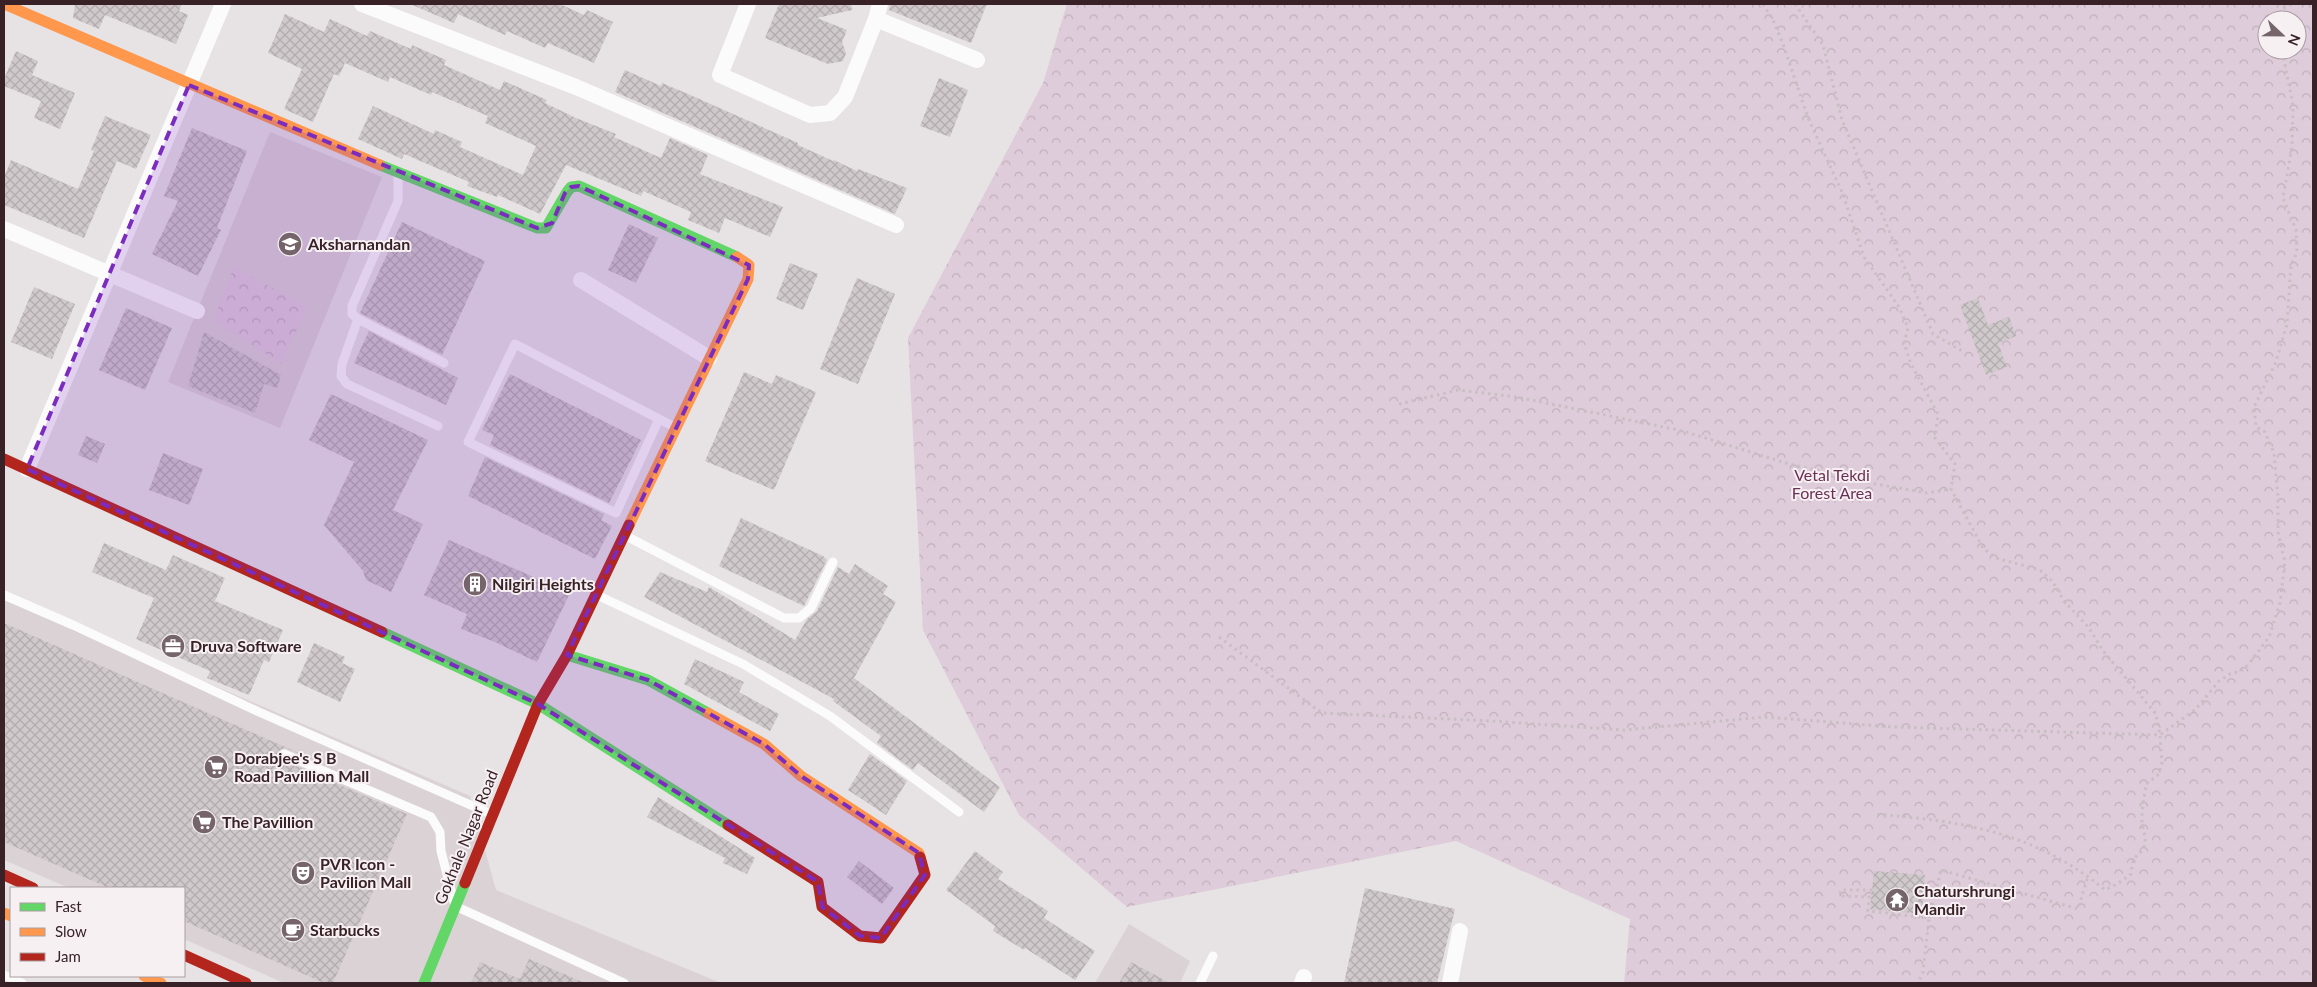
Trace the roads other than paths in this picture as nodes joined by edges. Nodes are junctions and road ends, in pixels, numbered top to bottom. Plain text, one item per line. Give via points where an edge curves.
1 (4, 4) edge
2 (223, 4) edge
3 (362, 4) edge
4 (748, 4) edge
5 (878, 11) edge
6 (977, 60) dead end
7 (189, 85) junction
8 (398, 173) junction
9 (896, 224) dead end
10 (4, 229) edge
11 (108, 275) junction
12 (582, 280) dead end
13 (197, 311) dead end
14 (358, 319) junction
15 (709, 358) junction
16 (444, 363) dead end
17 (659, 419) junction
18 (438, 426) dead end
19 (676, 428) junction
20 (4, 459) edge
21 (27, 469) junction
22 (623, 535) junction
23 (833, 562) dead end
24 (594, 594) junction
25 (4, 595) edge
26 (567, 655) junction
27 (538, 704) junction
28 (284, 754) dead end
29 (959, 812) dead end
30 (493, 815) junction
31 (4, 875) edge
32 (31, 887) edge
33 (456, 906) junction
34 (1460, 931) dead end
35 (185, 955) edge
36 (1213, 956) dead end
37 (4, 975) edge
38 (146, 977) edge
39 (22, 983) edge
40 (161, 983) edge
41 (246, 983) edge
42 (424, 983) edge
43 (624, 983) edge
44 (1200, 983) edge
45 (1450, 983) edge

1 - 7 street
2 - 7 street
3 - 9 street via 576,86
4 - 5 street via 720,75 810,115 830,113 845,97
5 - 6 street
7 - 8 street
7 - 11 street
8 - 14 lane via 398,201 352,306 352,314
8 - 15 street, Gokhale Nagar Road via 538,228 546,228 552,223 565,193 571,186 579,186 744,260 749,265 748,279
10 - 11 street
11 - 13 street
11 - 21 street
12 - 15 street
14 - 16 lane
14 - 18 lane via 341,376 347,384
15 - 19 street, Gokhale Nagar Road
17 - 17 lane via 616,513 468,442 515,344
17 - 19 lane
19 - 22 street, Gokhale Nagar Road
20 - 21 street
21 - 27 street
22 - 23 lane via 784,618 799,618 811,608
22 - 24 street, Gokhale Nagar Road
24 - 26 street, Gokhale Nagar Road
24 - 29 lane via 743,664 830,716
25 - 30 lane
26 - 27 street, Gokhale Nagar Road
26 - 27 street via 648,680 764,744 801,776 919,853 925,876 881,938 860,936 822,907 818,882
27 - 30 street, Gokhale Nagar Road
28 - 33 lane via 431,817 440,832 441,851
30 - 33 street, Gokhale Nagar Road
31 - 32 street
33 - 42 street, Gokhale Nagar Road
33 - 43 lane
34 - 45 street
35 - 41 street
36 - 44 lane
37 - 39 lane
38 - 40 street

